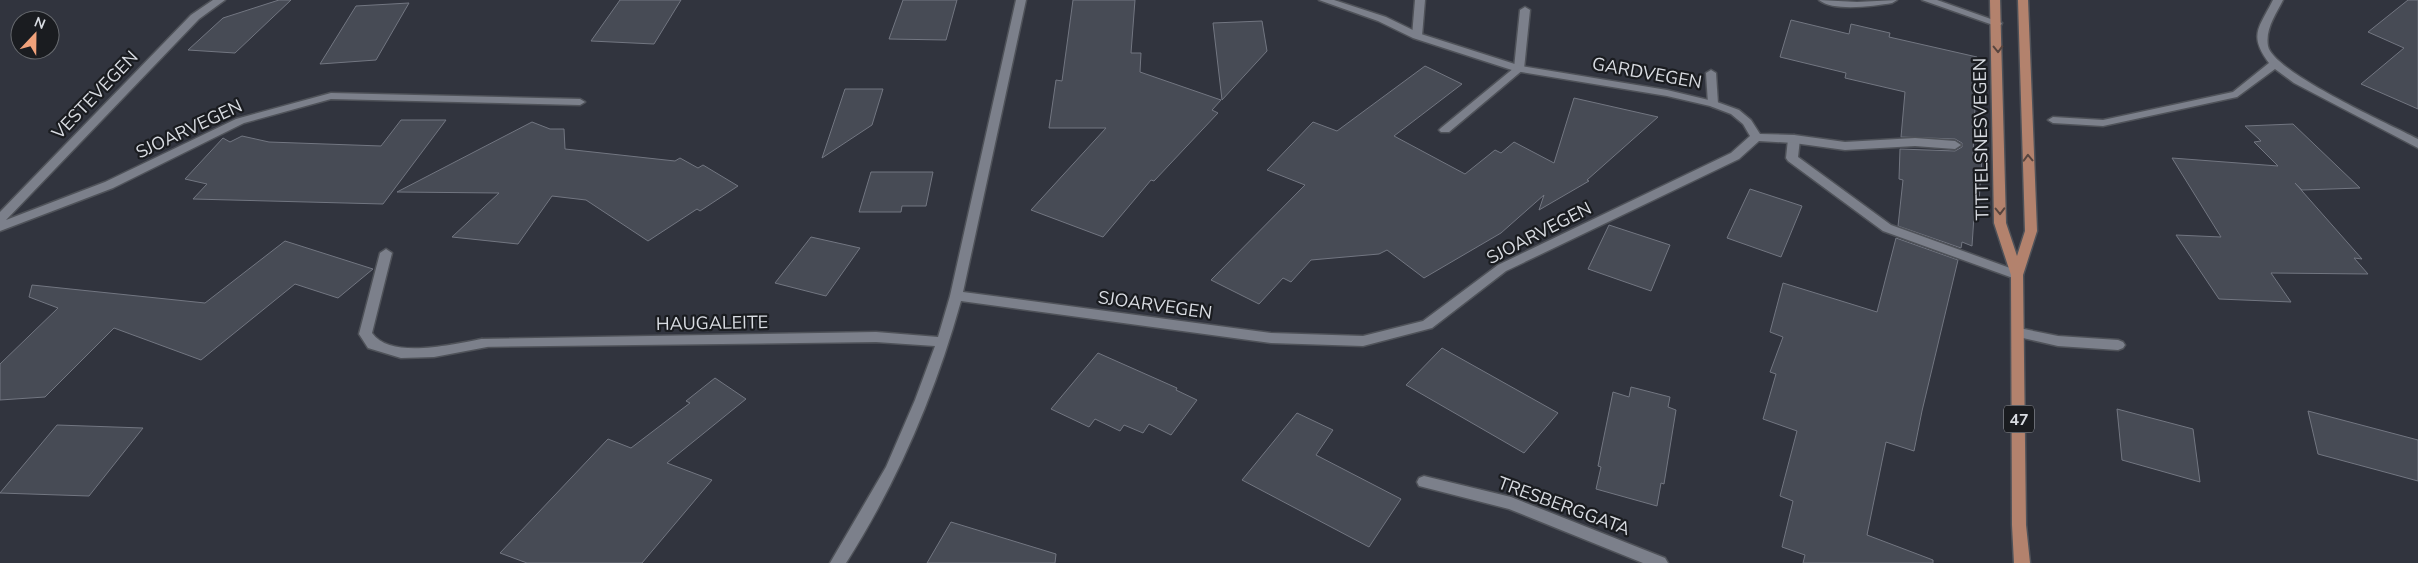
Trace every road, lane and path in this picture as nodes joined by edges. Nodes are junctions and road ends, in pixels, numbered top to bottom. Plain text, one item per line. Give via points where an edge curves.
1 (220, 0) edge
2 (1021, 0) edge
3 (1324, 0) edge
4 (1420, 0) edge
5 (1824, 0) edge
6 (1892, 0) edge
7 (1927, 0) edge
8 (1995, 0) edge
9 (2023, 0) edge
10 (2278, 0) edge
11 (1525, 10) dead end
12 (1997, 24) junction
13 (1417, 36) junction
14 (2275, 64) junction
15 (1519, 69) junction
16 (1711, 73) dead end
17 (580, 102) dead end
18 (1714, 104) junction
19 (2053, 120) dead end
20 (1445, 130) dead end
21 (1756, 137) junction
22 (1794, 139) junction
23 (2418, 144) edge
24 (1955, 145) dead end
25 (0, 219) edge
26 (0, 227) edge
27 (386, 253) dead end
28 (2017, 274) junction
29 (956, 296) junction
30 (2018, 333) junction
31 (943, 342) junction
32 (2118, 344) dead end
33 (1424, 482) dead end
34 (838, 563) edge
35 (1660, 563) edge
36 (2022, 563) edge

1 - 25 street, VESTEVEGEN via 195,17
2 - 29 street
3 - 13 street, GARDVEGEN via 1382,19
4 - 13 street
5 - 6 street via 1857,5
7 - 12 street
8 - 12 main road, TITTELSNESVEGEN / 47
28 -> 9 main road, TITTELSNESVEGEN / 47 via 2031,231
10 - 14 street via 2262,32 2263,48
11 - 15 street
12 -> 28 main road, TITTELSNESVEGEN / 47 via 2000,223
13 - 15 street, GARDVEGEN
14 - 19 street via 2236,94 2104,123
14 - 23 street via 2298,81
15 - 18 street, GARDVEGEN via 1667,93
15 - 20 street
16 - 18 street
17 - 26 street, SJOARVEGEN via 331,96 240,121 109,185
18 - 21 street, GARDVEGEN via 1735,112 1747,122
21 - 22 street
21 - 29 street, SJOARVEGEN via 1735,156 1502,268 1427,325 1363,341 1271,338
22 - 24 street via 1846,146 1915,142
22 - 28 street via 1792,158 1887,228
27 - 31 street, HAUGALEITE via 365,334 373,345 401,353 434,352 482,344 876,337
28 - 30 main road, TITTELSNESVEGEN / 47
29 - 31 street
30 - 32 street via 2058,341
30 - 36 main road, TITTELSNESVEGEN / 47
31 - 34 street via 907,439 854,540
33 - 35 street, TRESBERGGATA via 1511,503

